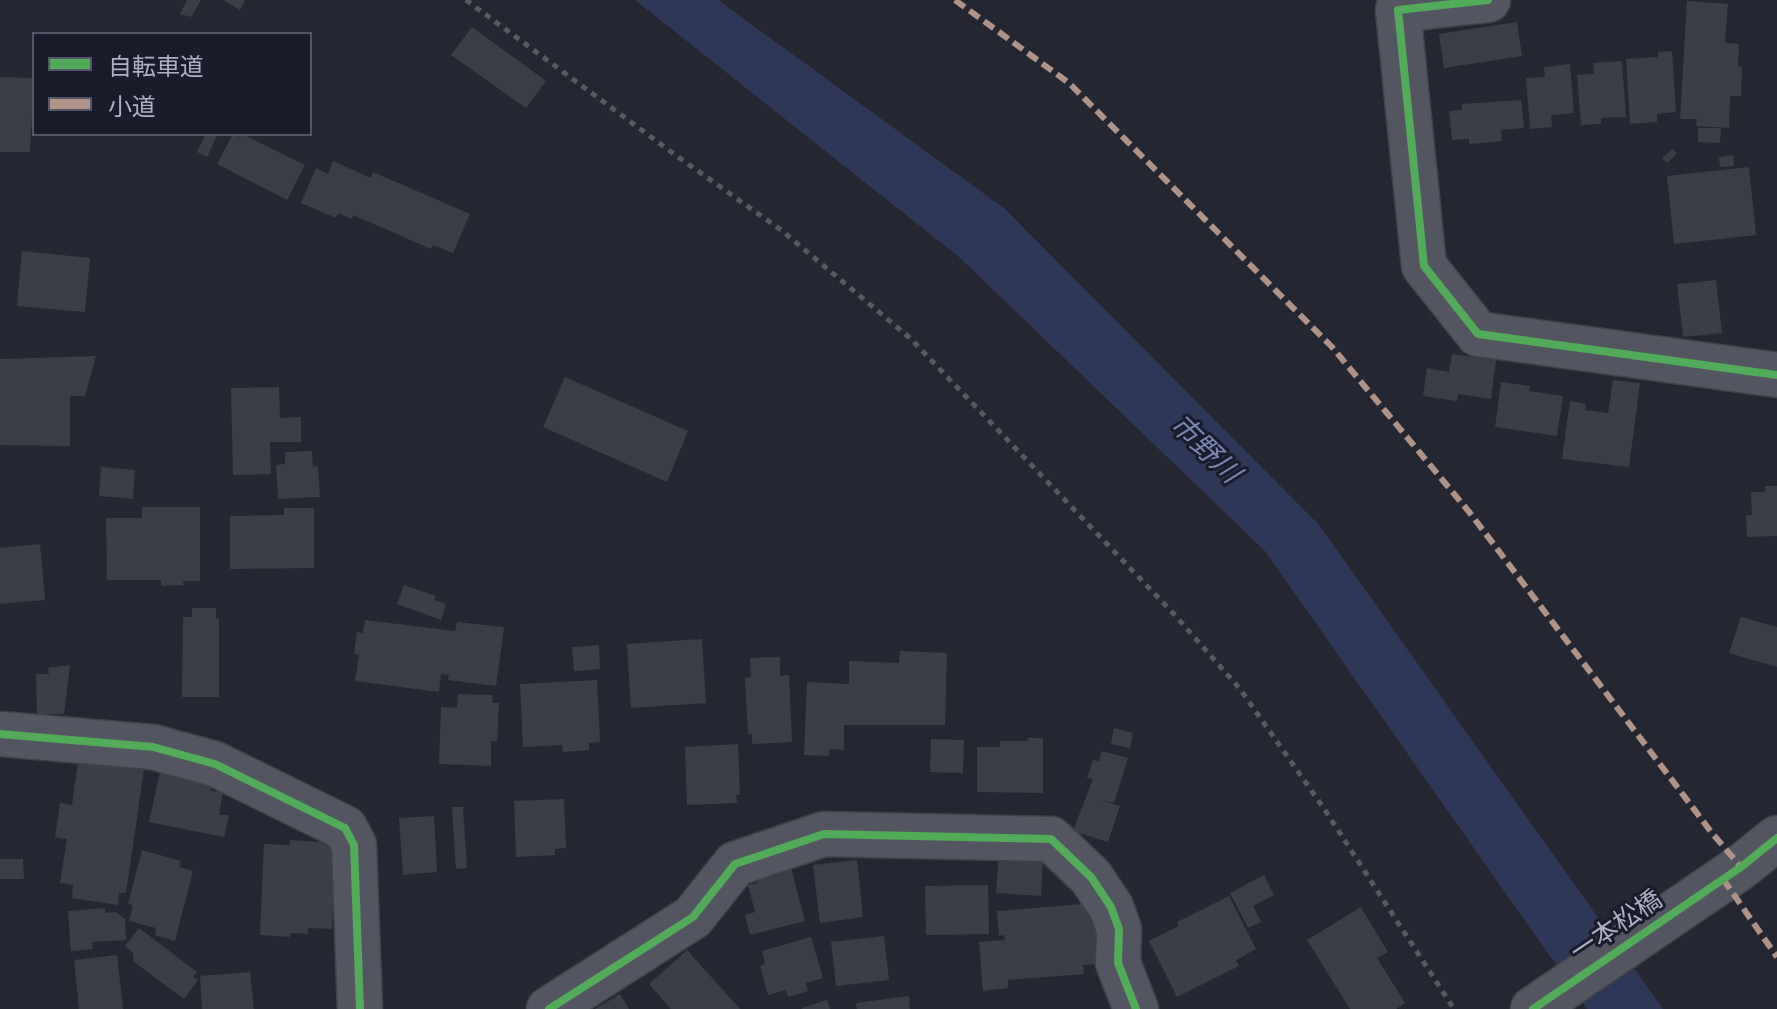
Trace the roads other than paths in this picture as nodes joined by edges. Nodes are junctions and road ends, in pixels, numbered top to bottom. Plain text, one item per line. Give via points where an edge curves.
1 (1488, 0) edge
2 (1777, 375) edge
3 (0, 734) edge
4 (1777, 838) edge
5 (360, 1009) edge
6 (549, 1009) edge
7 (1136, 1009) edge
8 (1533, 1009) edge

1 - 2 street via 1398,10 1424,266 1478,334
3 - 5 street via 153,747 215,764 345,828 354,845
4 - 8 street, 一本松橋
6 - 7 street via 693,917 735,864 824,834 1051,839 1091,877 1111,907 1119,929 1118,963

